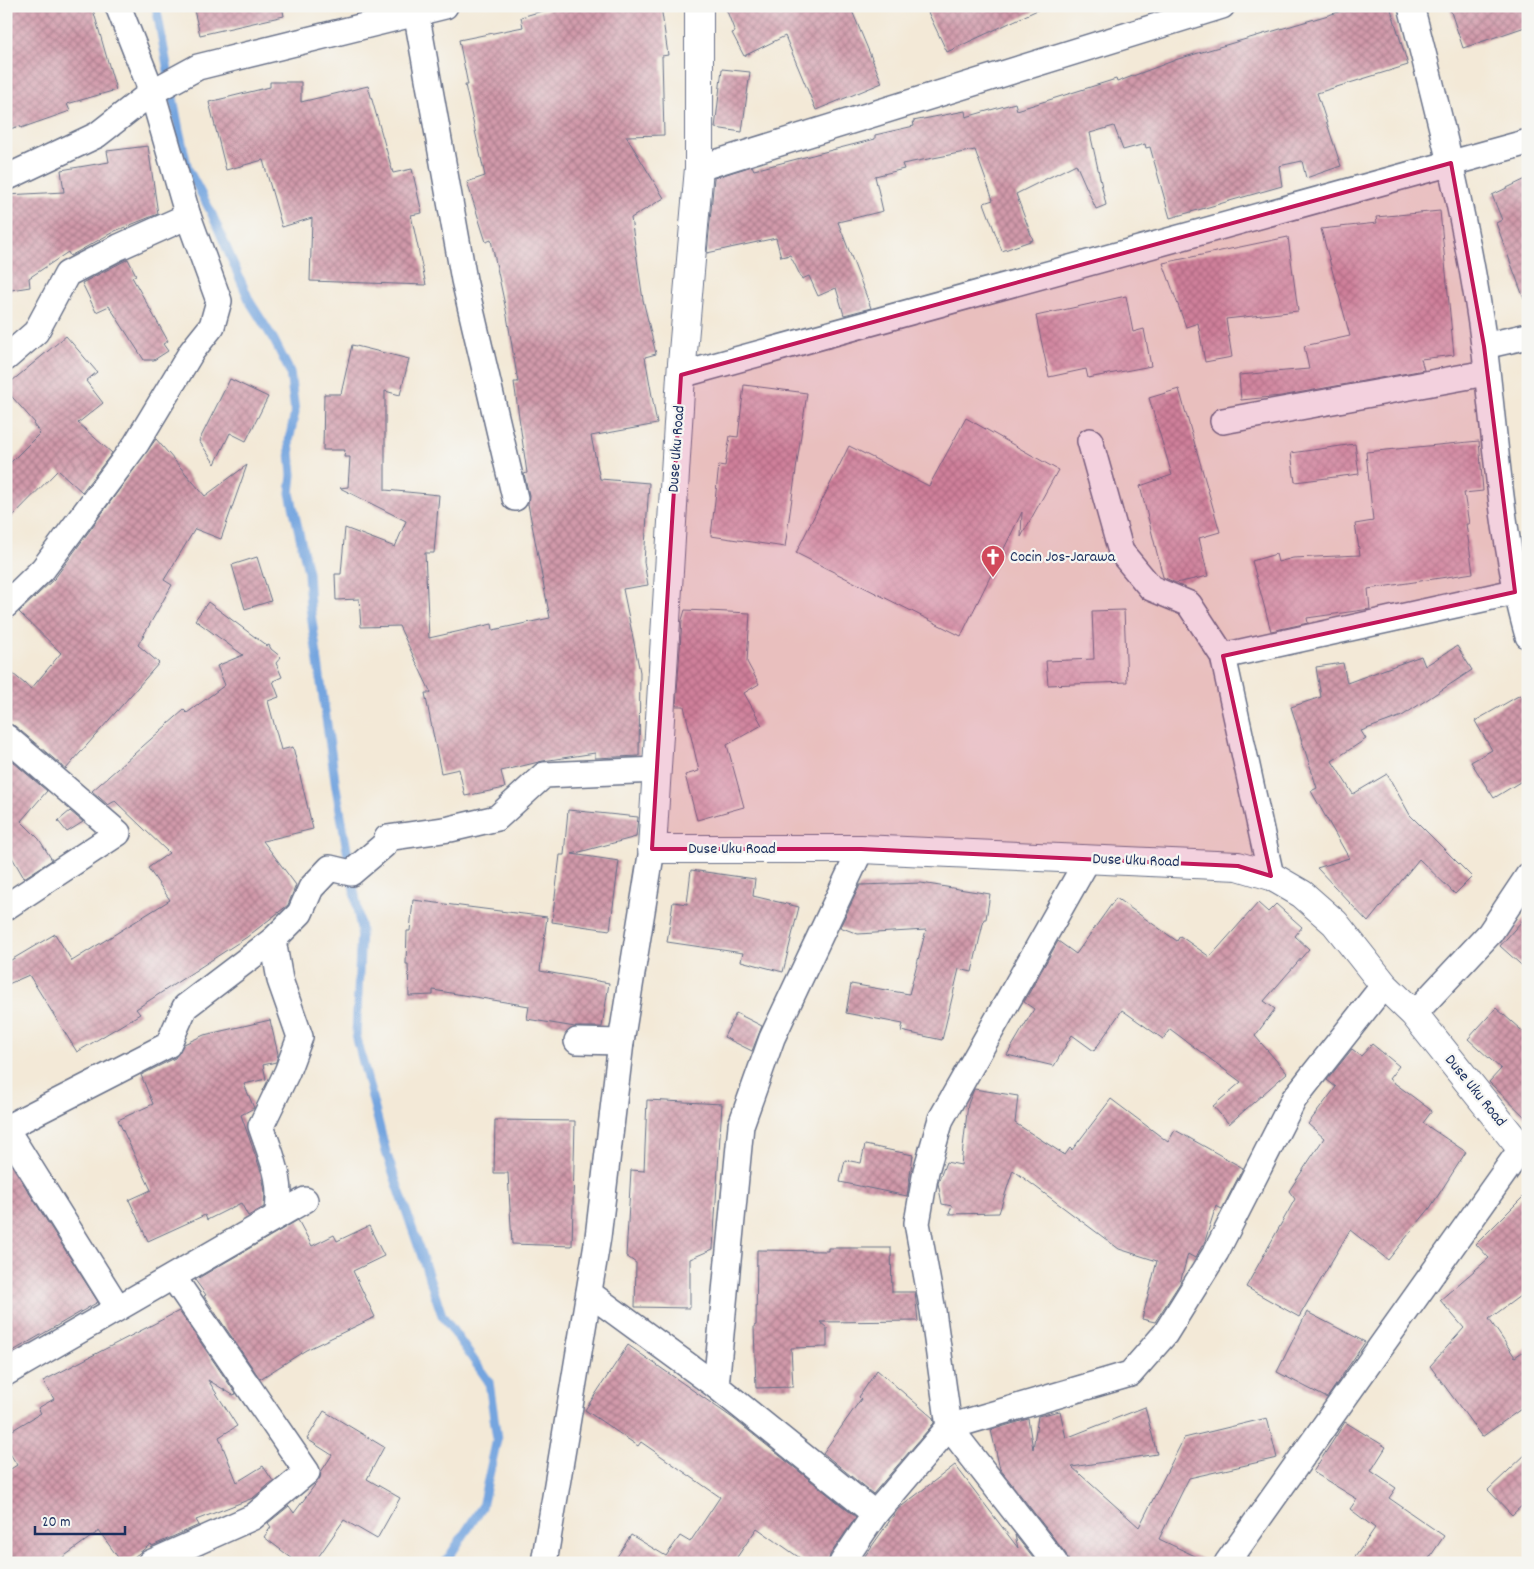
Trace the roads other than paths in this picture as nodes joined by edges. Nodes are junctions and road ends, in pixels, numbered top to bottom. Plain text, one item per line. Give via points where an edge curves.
1 (118, 6) edge
2 (445, 6) edge
3 (699, 6) edge
4 (1222, 6) edge
5 (1411, 6) edge
6 (416, 9) edge
7 (152, 92) junction
8 (1528, 142) edge
9 (1451, 163) junction
10 (699, 168) junction
11 (6, 178) edge
12 (188, 216) junction
13 (1528, 336) edge
14 (1484, 346) junction
15 (6, 358) edge
16 (1486, 373) junction
17 (681, 375) junction
18 (1223, 421) dead end
19 (1090, 441) dead end
20 (515, 498) dead end
21 (1521, 591) edge
22 (6, 605) edge
23 (1528, 636) edge
24 (1223, 656) junction
25 (6, 737) edge
26 (657, 770) junction
27 (652, 849) junction
28 (860, 849) junction
29 (1088, 859) junction
30 (1271, 876) junction
31 (1528, 876) edge
32 (6, 907) edge
33 (273, 940) junction
34 (1384, 985) junction
35 (1414, 1014) junction
36 (577, 1040) dead end
37 (620, 1042) junction
38 (6, 1128) edge
39 (1525, 1153) edge
40 (305, 1200) dead end
41 (276, 1216) junction
42 (173, 1277) junction
43 (589, 1293) junction
44 (118, 1308) junction
45 (6, 1373) edge
46 (716, 1386) junction
47 (949, 1427) junction
48 (875, 1514) junction
49 (150, 1563) edge
50 (544, 1563) edge
51 (842, 1563) edge
52 (1055, 1563) edge
53 (1226, 1563) edge

1 - 7 street
2 - 6 street
3 - 10 street, Duse Uku Road
4 - 10 street
5 - 9 street
6 - 7 street via 198,67
6 - 20 street via 464,280
7 - 11 street via 98,135
7 - 12 street
8 - 9 street
9 - 14 street
9 - 17 street
10 - 17 street, Duse Uku Road
12 - 15 street via 67,274 36,332
12 - 22 street via 219,301 212,326 192,351 136,444 43,569
13 - 14 street
14 - 16 street
16 - 18 street
16 - 21 street
17 - 26 street, Duse Uku Road
19 - 24 street via 1121,552 1151,588 1189,604
21 - 23 street
21 - 24 street
24 - 30 street
25 - 32 street via 118,833
26 - 27 street, Duse Uku Road
26 - 33 street via 544,775 497,818 388,838 384,846 351,873 330,868 311,888 300,913
27 - 28 street, Duse Uku Road
27 - 37 street
28 - 29 street, Duse Uku Road
28 - 46 street via 772,1038 742,1125
29 - 30 street, Duse Uku Road via 1238,866
29 - 47 street via 942,1119 926,1171 917,1223
30 - 34 street, Duse Uku Road via 1302,894 1335,923
31 - 35 street via 1490,933
33 - 38 street via 184,1007 168,1045
33 - 41 street via 280,980 300,1037 261,1126 277,1174 280,1197
34 - 35 street, Duse Uku Road
34 - 47 street via 1294,1099 1216,1252 1165,1334 1130,1374
35 - 39 street, Duse Uku Road
36 - 37 street
37 - 43 street
38 - 44 street
39 - 53 street
40 - 41 street
41 - 42 street
42 - 44 street
42 - 49 street via 307,1472 253,1518
43 - 46 street
43 - 50 street
44 - 45 street
46 - 48 street
47 - 48 street
47 - 52 street
48 - 51 street

